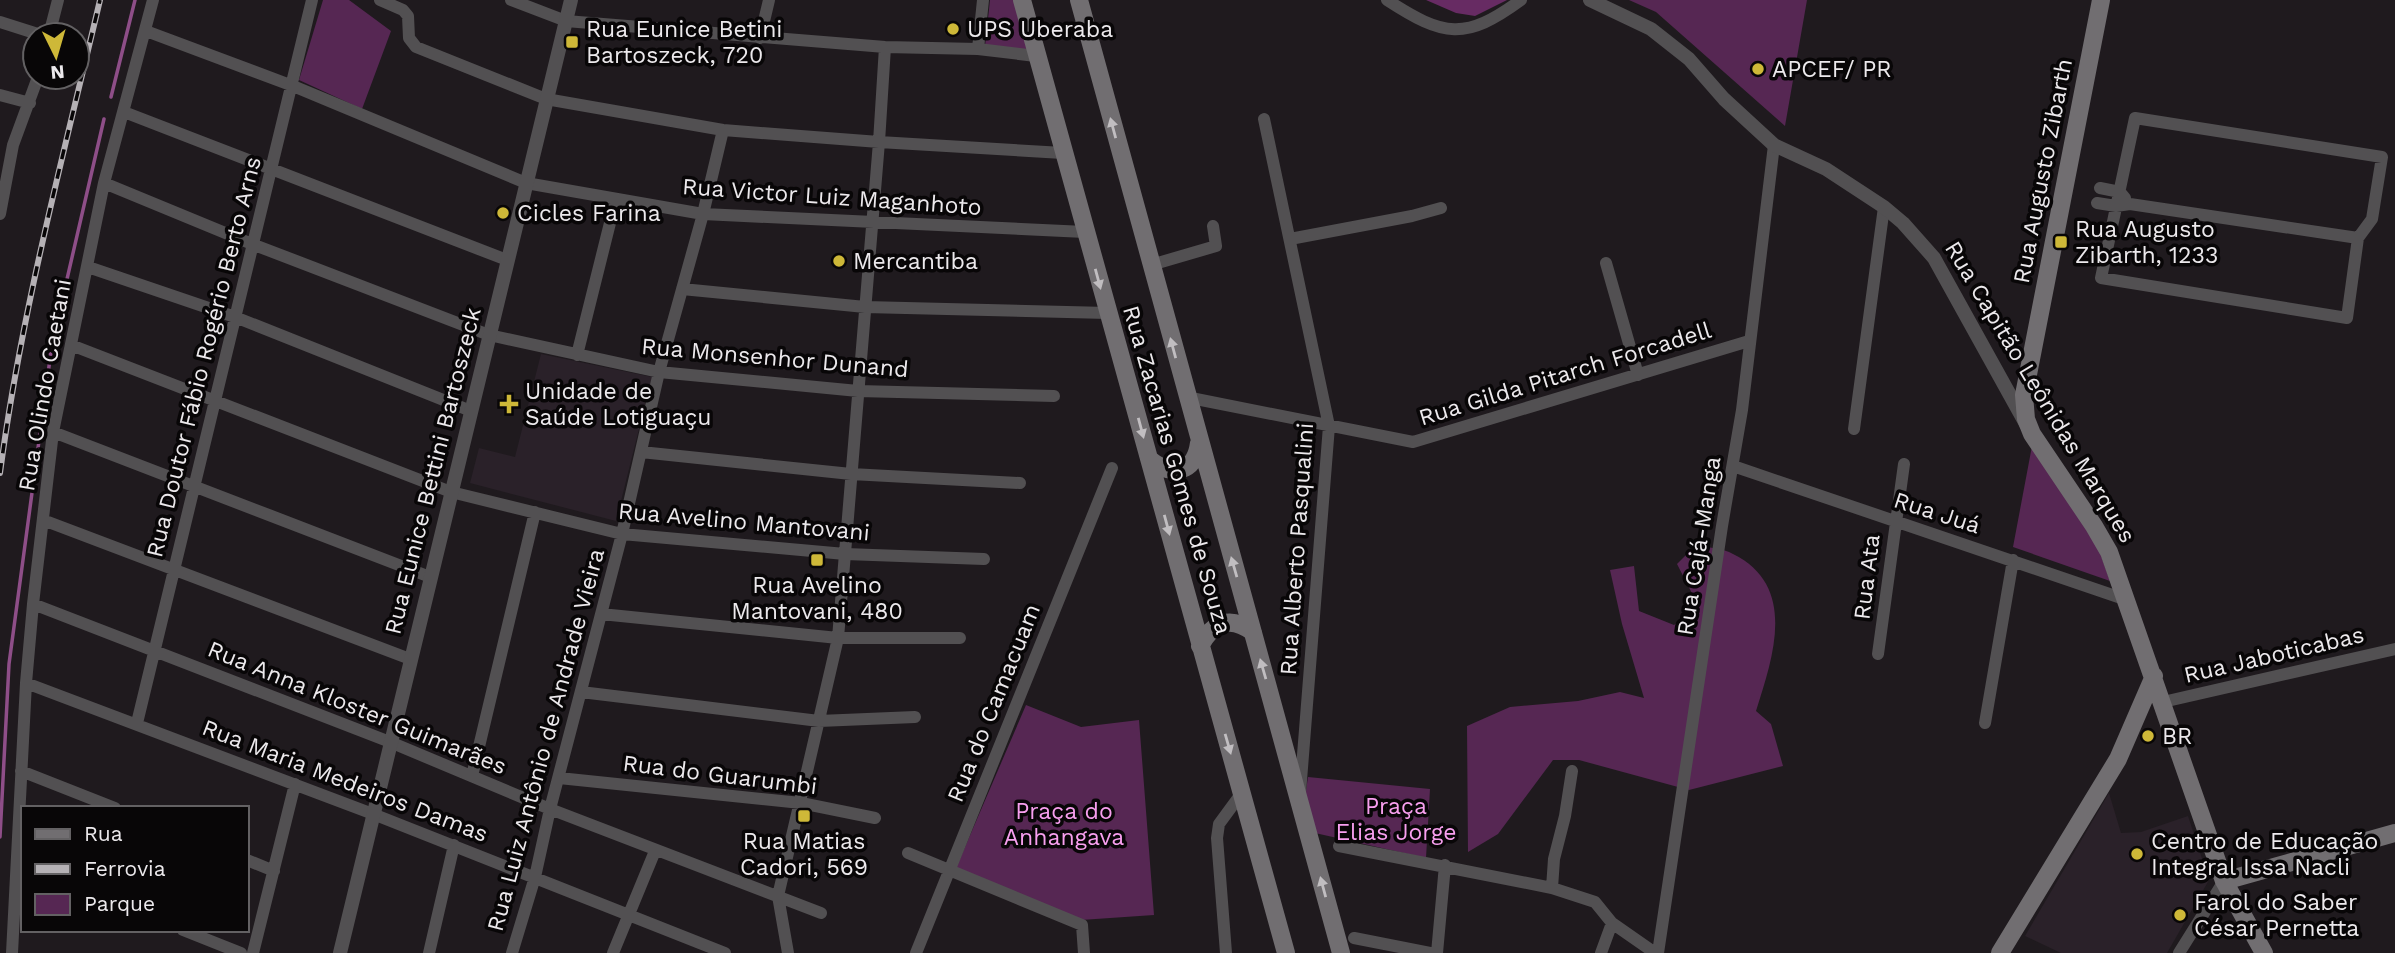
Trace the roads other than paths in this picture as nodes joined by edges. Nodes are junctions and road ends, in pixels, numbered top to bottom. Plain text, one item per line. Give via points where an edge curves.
1 (58, 0) edge
2 (153, 0) edge
3 (380, 0) edge
4 (511, 0) edge
5 (571, 0) edge
6 (769, 0) edge
7 (983, 0) edge
8 (1023, 0) edge
9 (1079, 0) edge
10 (1387, 0) edge
11 (1521, 0) edge
12 (1590, 0) edge
13 (2101, 0) edge
14 (307, 1) edge
15 (53, 21) edge
16 (566, 21) junction
17 (0, 22) edge
18 (21, 29) edge
19 (146, 31) junction
20 (760, 38) junction
21 (885, 47) junction
22 (978, 50) junction
23 (1036, 56) junction
24 (293, 86) junction
25 (34, 91) edge
26 (0, 95) edge
27 (546, 99) junction
28 (30, 103) junction
29 (124, 112) junction
30 (1265, 119) dead end
31 (723, 130) junction
32 (879, 142) junction
33 (1774, 145) junction
34 (1063, 153) junction
35 (270, 168) junction
36 (104, 183) junction
37 (527, 183) junction
38 (2100, 188) dead end
39 (2120, 192) junction
40 (616, 199) junction
41 (2097, 203) dead end
42 (2130, 204) junction
43 (2116, 206) junction
44 (1441, 208) dead end
45 (1884, 208) junction
46 (0, 214) edge
47 (703, 214) junction
48 (872, 223) junction
49 (1213, 226) dead end
50 (1085, 232) junction
51 (2357, 237) junction
52 (1290, 239) junction
53 (252, 244) junction
54 (508, 260) junction
55 (1606, 263) dead end
56 (1150, 265) junction
57 (88, 267) junction
58 (682, 289) junction
59 (865, 307) junction
60 (1108, 313) junction
61 (235, 317) junction
62 (489, 335) junction
63 (1749, 341) junction
64 (71, 345) junction
65 (578, 355) junction
66 (659, 372) junction
67 (1638, 374) junction
68 (858, 391) junction
69 (1054, 396) dead end
70 (1186, 397) junction
71 (214, 399) junction
72 (471, 411) junction
73 (1329, 426) junction
74 (1854, 429) dead end
75 (53, 432) junction
76 (2032, 434) junction
77 (1199, 443) junction
78 (641, 452) junction
79 (1149, 459) junction
80 (1904, 464) dead end
81 (1733, 466) junction
82 (1112, 468) dead end
83 (851, 474) junction
84 (1020, 482) dead end
85 (194, 485) junction
86 (451, 492) junction
87 (535, 512) junction
88 (43, 520) junction
89 (1895, 521) junction
90 (622, 534) junction
91 (845, 554) junction
92 (984, 559) dead end
93 (2013, 560) junction
94 (174, 568) junction
95 (429, 577) junction
96 (2127, 600) junction
97 (33, 604) junction
98 (601, 614) junction
99 (1253, 632) junction
100 (2136, 633) junction
101 (838, 638) junction
102 (960, 638) dead end
103 (1200, 646) junction
104 (2395, 649) edge
105 (155, 650) junction
106 (1878, 654) dead end
107 (410, 659) junction
108 (2154, 676) junction
109 (26, 682) junction
110 (581, 692) junction
111 (2164, 705) junction
112 (915, 718) dead end
113 (2135, 718) junction
114 (819, 721) junction
115 (137, 723) junction
116 (1985, 723) dead end
117 (1305, 736) junction
118 (390, 742) junction
119 (1283, 744) junction
120 (22, 771) junction
121 (1572, 771) dead end
122 (471, 776) junction
123 (559, 778) junction
124 (295, 784) junction
125 (1241, 793) junction
126 (801, 803) junction
127 (1299, 804) junction
128 (21, 806) edge
129 (110, 806) edge
130 (550, 809) junction
131 (373, 814) junction
132 (21, 818) edge
133 (875, 818) dead end
134 (2395, 833) edge
135 (454, 845) junction
136 (1339, 846) dead end
137 (655, 851) junction
138 (908, 853) dead end
139 (248, 860) edge
140 (1445, 865) junction
141 (20, 866) edge
142 (274, 870) junction
143 (950, 870) junction
144 (535, 877) junction
145 (2224, 881) junction
146 (1552, 888) junction
147 (778, 896) junction
148 (821, 913) dead end
149 (629, 915) junction
150 (1612, 923) junction
151 (188, 932) edge
152 (1354, 938) dead end
153 (706, 950) edge
154 (12, 953) edge
155 (241, 953) edge
156 (253, 953) edge
157 (340, 953) edge
158 (429, 953) edge
159 (512, 953) edge
160 (613, 953) edge
161 (725, 953) edge
162 (788, 953) edge
163 (916, 953) edge
164 (1084, 953) edge
165 (1226, 953) edge
166 (1286, 953) edge
167 (1341, 953) edge
168 (1430, 953) edge
169 (1437, 953) edge
170 (1601, 953) edge
171 (1656, 953) edge
172 (2000, 953) edge
173 (2179, 953) edge
174 (2264, 953) edge

1 - 15 street
2 - 19 street, Rua Olindo Caetani
3 - 27 street via 408,16 409,38 416,47
4 - 16 street
5 - 16 street, Rua Eunice Bettini Bartoszeck
6 - 20 street
7 - 22 street
8 - 23 main road, Rua Zacarias Gomes de Souza
56 -> 9 main road, Rua Zacarias Gomes de Souza
10 - 11 street via 1419,21 1459,29 1492,21
12 - 33 street, Rua Capitão Leônidas Marques via 1651,29 1689,59
13 - 76 main road, Rua Augusto Zibarth via 2024,395
14 - 24 street, Rua Doutor Fábio Rogério Berto Arns
16 - 20 street
16 - 27 street, Rua Eunice Bettini Bartoszeck
17 - 18 street
19 - 24 street, Rua Victor Luiz Maganhoto
19 - 29 street, Rua Olindo Caetani
20 - 21 street
21 - 22 street
21 - 32 street
22 - 23 street
23 - 34 main road, Rua Zacarias Gomes de Souza
24 - 35 street, Rua Doutor Fábio Rogério Berto Arns
24 - 37 street, Rua Victor Luiz Maganhoto
25 - 28 street
26 - 28 street
27 - 31 street
27 - 37 street, Rua Eunice Bettini Bartoszeck
28 - 46 street via 13,145
29 - 35 street
29 - 36 street, Rua Olindo Caetani
30 - 52 street, Rua Alberto Pasqualini
31 - 32 street
31 - 47 street, Rua Luiz Antônio de Andrade Vieira
32 - 34 street
32 - 48 street
33 - 45 street, Rua Capitão Leônidas Marques via 1826,169
33 - 63 street, Rua Cajá-Manga
34 - 50 main road, Rua Zacarias Gomes de Souza
35 - 53 street, Rua Doutor Fábio Rogério Berto Arns
35 - 54 street
36 - 53 street, Rua Monsenhor Dunand
36 - 57 street, Rua Olindo Caetani
37 - 40 street, Rua Victor Luiz Maganhoto
37 - 54 street, Rua Eunice Bettini Bartoszeck
38 - 39 street
39 - 42 street
39 - 43 street
39 - 51 street via 2135,118 2382,157 2372,219
40 - 47 street, Rua Victor Luiz Maganhoto
40 - 65 street
41 - 43 street
42 - 43 street
42 - 51 street
43 - 51 street via 2101,278 2347,318
44 - 52 street
45 - 74 street
45 - 76 street, Rua Capitão Leônidas Marques via 1934,258
47 - 48 street, Rua Victor Luiz Maganhoto
47 - 58 street, Rua Luiz Antônio de Andrade Vieira
48 - 50 street, Rua Victor Luiz Maganhoto
48 - 59 street
49 - 56 street via 1217,243 1213,248
50 -> 60 main road, Rua Zacarias Gomes de Souza
52 - 73 street, Rua Alberto Pasqualini
53 - 61 street, Rua Doutor Fábio Rogério Berto Arns
53 - 62 street, Rua Monsenhor Dunand
54 - 62 street, Rua Eunice Bettini Bartoszeck
55 - 67 street
70 -> 56 main road, Rua Zacarias Gomes de Souza
57 - 61 street
57 - 64 street, Rua Olindo Caetani
58 - 59 street
58 - 66 street, Rua Luiz Antônio de Andrade Vieira
59 - 60 street
59 - 68 street
60 -> 79 main road, Rua Zacarias Gomes de Souza
61 - 71 street, Rua Doutor Fábio Rogério Berto Arns
61 - 72 street
62 - 65 street, Rua Monsenhor Dunand
62 - 72 street, Rua Eunice Bettini Bartoszeck
63 - 67 street, Rua Gilda Pitarch Forcadell
63 - 81 street, Rua Cajá-Manga
64 - 71 street, Rua Avelino Mantovani
64 - 75 street, Rua Olindo Caetani
65 - 66 street, Rua Monsenhor Dunand
66 - 68 street, Rua Monsenhor Dunand
66 - 78 street, Rua Luiz Antônio de Andrade Vieira
67 - 73 street, Rua Gilda Pitarch Forcadell via 1413,442
68 - 69 street, Rua Monsenhor Dunand
68 - 83 street
70 - 73 street, Rua Gilda Pitarch Forcadell
70 - 77 main road, Rua Zacarias Gomes de Souza
71 - 85 street, Rua Doutor Fábio Rogério Berto Arns
71 - 86 street, Rua Avelino Mantovani
72 - 86 street, Rua Eunice Bettini Bartoszeck
73 - 117 street, Rua Alberto Pasqualini
75 - 85 street
75 - 88 street, Rua Olindo Caetani
76 - 96 main road, Rua Capitão Leônidas Marques via 2109,552
77 - 79 main road via 1198,454 1181,470 1170,471
99 -> 77 main road, Rua Zacarias Gomes de Souza
78 - 83 street
78 - 90 street, Rua Luiz Antônio de Andrade Vieira
79 -> 103 main road, Rua Zacarias Gomes de Souza
80 - 89 street, Rua Ata
81 - 89 street, Rua Juá
81 - 171 street, Rua Cajá-Manga
82 - 143 street, Rua do Camacuam
83 - 84 street
83 - 91 street
85 - 94 street, Rua Doutor Fábio Rogério Berto Arns
85 - 95 street
86 - 87 street, Rua Avelino Mantovani
86 - 95 street, Rua Eunice Bettini Bartoszeck
87 - 90 street, Rua Avelino Mantovani
87 - 122 street
88 - 94 street
88 - 97 street, Rua Olindo Caetani
89 - 93 street, Rua Juá
89 - 106 street, Rua Ata
90 - 91 street, Rua Avelino Mantovani
90 - 98 street, Rua Luiz Antônio de Andrade Vieira
91 - 92 street, Rua Avelino Mantovani
91 - 101 street
93 - 96 street, Rua Juá
93 - 116 street
94 - 105 street, Rua Doutor Fábio Rogério Berto Arns
94 - 107 street
95 - 107 street, Rua Eunice Bettini Bartoszeck
96 - 100 main road, Rua Capitão Leônidas Marques
97 - 105 street, Rua Anna Kloster Guimarães
97 - 109 street, Rua Olindo Caetani
98 - 101 street
98 - 110 street, Rua Luiz Antônio de Andrade Vieira
99 - 103 main road via 1229,622 1206,634
119 -> 99 main road, Rua Zacarias Gomes de Souza
100 - 108 main road, Rua Capitão Leônidas Marques
100 - 113 main road via 2141,666
101 - 102 street
101 - 114 street
103 -> 125 main road, Rua Zacarias Gomes de Souza
104 - 111 street, Rua Jaboticabas
105 - 115 street, Rua Doutor Fábio Rogério Berto Arns
105 - 118 street, Rua Anna Kloster Guimarães
107 - 118 street, Rua Eunice Bettini Bartoszeck
108 - 111 main road, Rua Capitão Leônidas Marques
108 - 113 main road
109 - 115 street, Rua Maria Medeiros Damas
109 - 120 street, Rua Olindo Caetani
110 - 114 street
110 - 123 street, Rua Luiz Antônio de Andrade Vieira
111 - 113 main road via 2152,706
111 - 145 main road, Rua Capitão Leônidas Marques
112 - 114 street
113 - 172 main road via 2118,759
114 - 126 street
115 - 124 street, Rua Maria Medeiros Damas
117 - 119 street via 1301,744
117 - 127 street, Rua Alberto Pasqualini
118 - 122 street, Rua Anna Kloster Guimarães
118 - 131 street, Rua Eunice Bettini Bartoszeck
119 - 127 main road, Rua Zacarias Gomes de Souza
120 - 128 street, Rua Olindo Caetani
120 - 129 street
121 - 146 street
122 - 130 street, Rua Anna Kloster Guimarães
123 - 126 street, Rua do Guarumbi
123 - 130 street, Rua Luiz Antônio de Andrade Vieira
124 - 131 street, Rua Maria Medeiros Damas
124 - 142 street
125 - 165 street via 1219,824 1217,838
125 - 166 main road, Rua Zacarias Gomes de Souza
126 - 133 street, Rua do Guarumbi
126 - 147 street
167 -> 127 main road, Rua Zacarias Gomes de Souza
130 - 137 street, Rua Anna Kloster Guimarães
130 - 144 street, Rua Luiz Antônio de Andrade Vieira
131 - 135 street, Rua Maria Medeiros Damas
131 - 157 street, Rua Eunice Bettini Bartoszeck
132 - 141 street, Rua Olindo Caetani
134 - 145 main road
135 - 144 street, Rua Maria Medeiros Damas
135 - 158 street
136 - 140 street
137 - 147 street, Rua Anna Kloster Guimarães
137 - 149 street
138 - 143 street
139 - 142 street
140 - 146 street
140 - 169 street
141 - 154 street, Rua Olindo Caetani
142 - 156 street
143 - 163 street, Rua do Camacuam
143 - 164 street via 1082,925
144 - 149 street, Rua Maria Medeiros Damas
144 - 159 street, Rua Luiz Antônio de Andrade Vieira
145 - 173 street
145 - 174 main road, Rua Capitão Leônidas Marques
146 - 150 street via 1595,902
147 - 148 street, Rua Anna Kloster Guimarães
147 - 162 street
149 - 153 street, Rua Maria Medeiros Damas
149 - 160 street
150 - 170 street
150 - 171 street
151 - 155 street
152 - 168 street
153 - 161 street, Rua Maria Medeiros Damas

